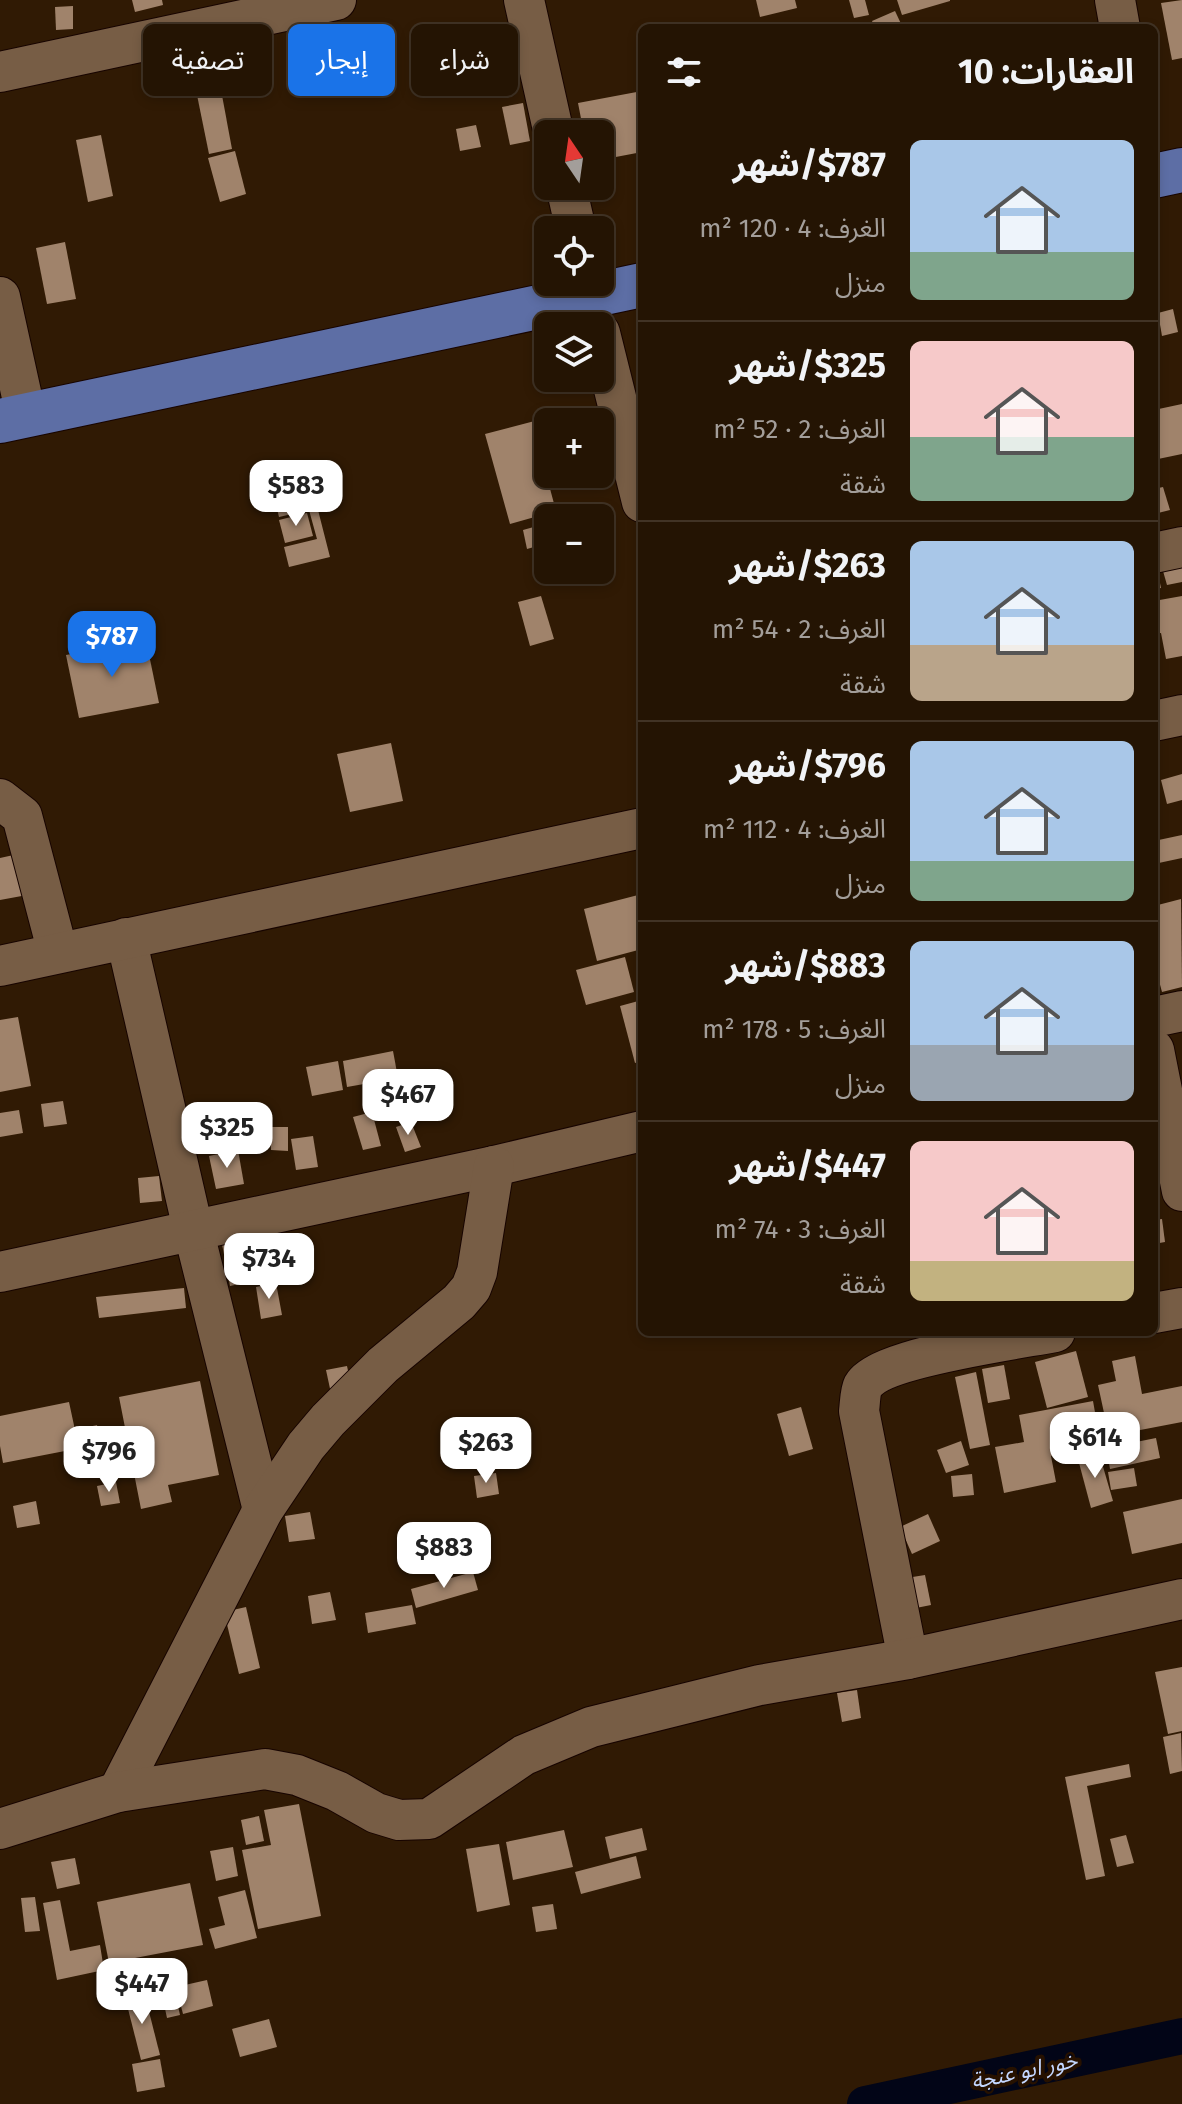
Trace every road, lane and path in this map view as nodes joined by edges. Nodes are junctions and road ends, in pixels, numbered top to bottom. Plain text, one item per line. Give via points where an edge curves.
1 (336, 0) edge
2 (524, 0) edge
3 (1115, 0) edge
4 (1119, 24) edge
5 (0, 72) edge
6 (551, 120) edge
7 (1182, 170) edge
8 (1158, 175) edge
9 (638, 287) edge
10 (0, 297) edge
11 (594, 309) edge
12 (13, 418) edge
13 (638, 486) edge
14 (1182, 547) edge
15 (1158, 552) edge
16 (1182, 715) edge
17 (1158, 720) edge
18 (0, 799) edge
19 (638, 829) edge
20 (126, 938) junction
21 (58, 953) junction
22 (0, 966) edge
23 (1182, 1011) edge
24 (1158, 1016) edge
25 (1158, 1070) edge
26 (638, 1132) edge
27 (494, 1166) junction
28 (1182, 1191) edge
29 (193, 1229) junction
30 (0, 1272) edge
31 (1182, 1308) edge
32 (1158, 1312) edge
33 (1012, 1336) edge
34 (927, 1344) edge
35 (263, 1510) junction
36 (1182, 1599) edge
37 (908, 1659) junction
38 (118, 1792) junction
39 (0, 1829) edge

1 - 5 street
2 - 6 street
3 - 4 street
7 - 8 main road
9 - 11 main road
10 - 12 street
11 - 12 main road
11 - 13 street
14 - 15 street
16 - 17 street
18 - 21 street via 22,816
19 - 20 street
20 - 21 street
20 - 29 street
21 - 22 street
23 - 24 street
25 - 28 street
26 - 27 street
27 - 29 street
27 - 35 street via 471,1288 328,1420
29 - 30 street
29 - 35 street
31 - 32 street
33 - 34 street
34 - 37 street via 878,1372 863,1387 859,1411
35 - 38 street
36 - 37 street
37 - 38 street via 760,1685 591,1727 524,1755 429,1819 399,1820 376,1813 297,1775 265,1769
38 - 39 street

